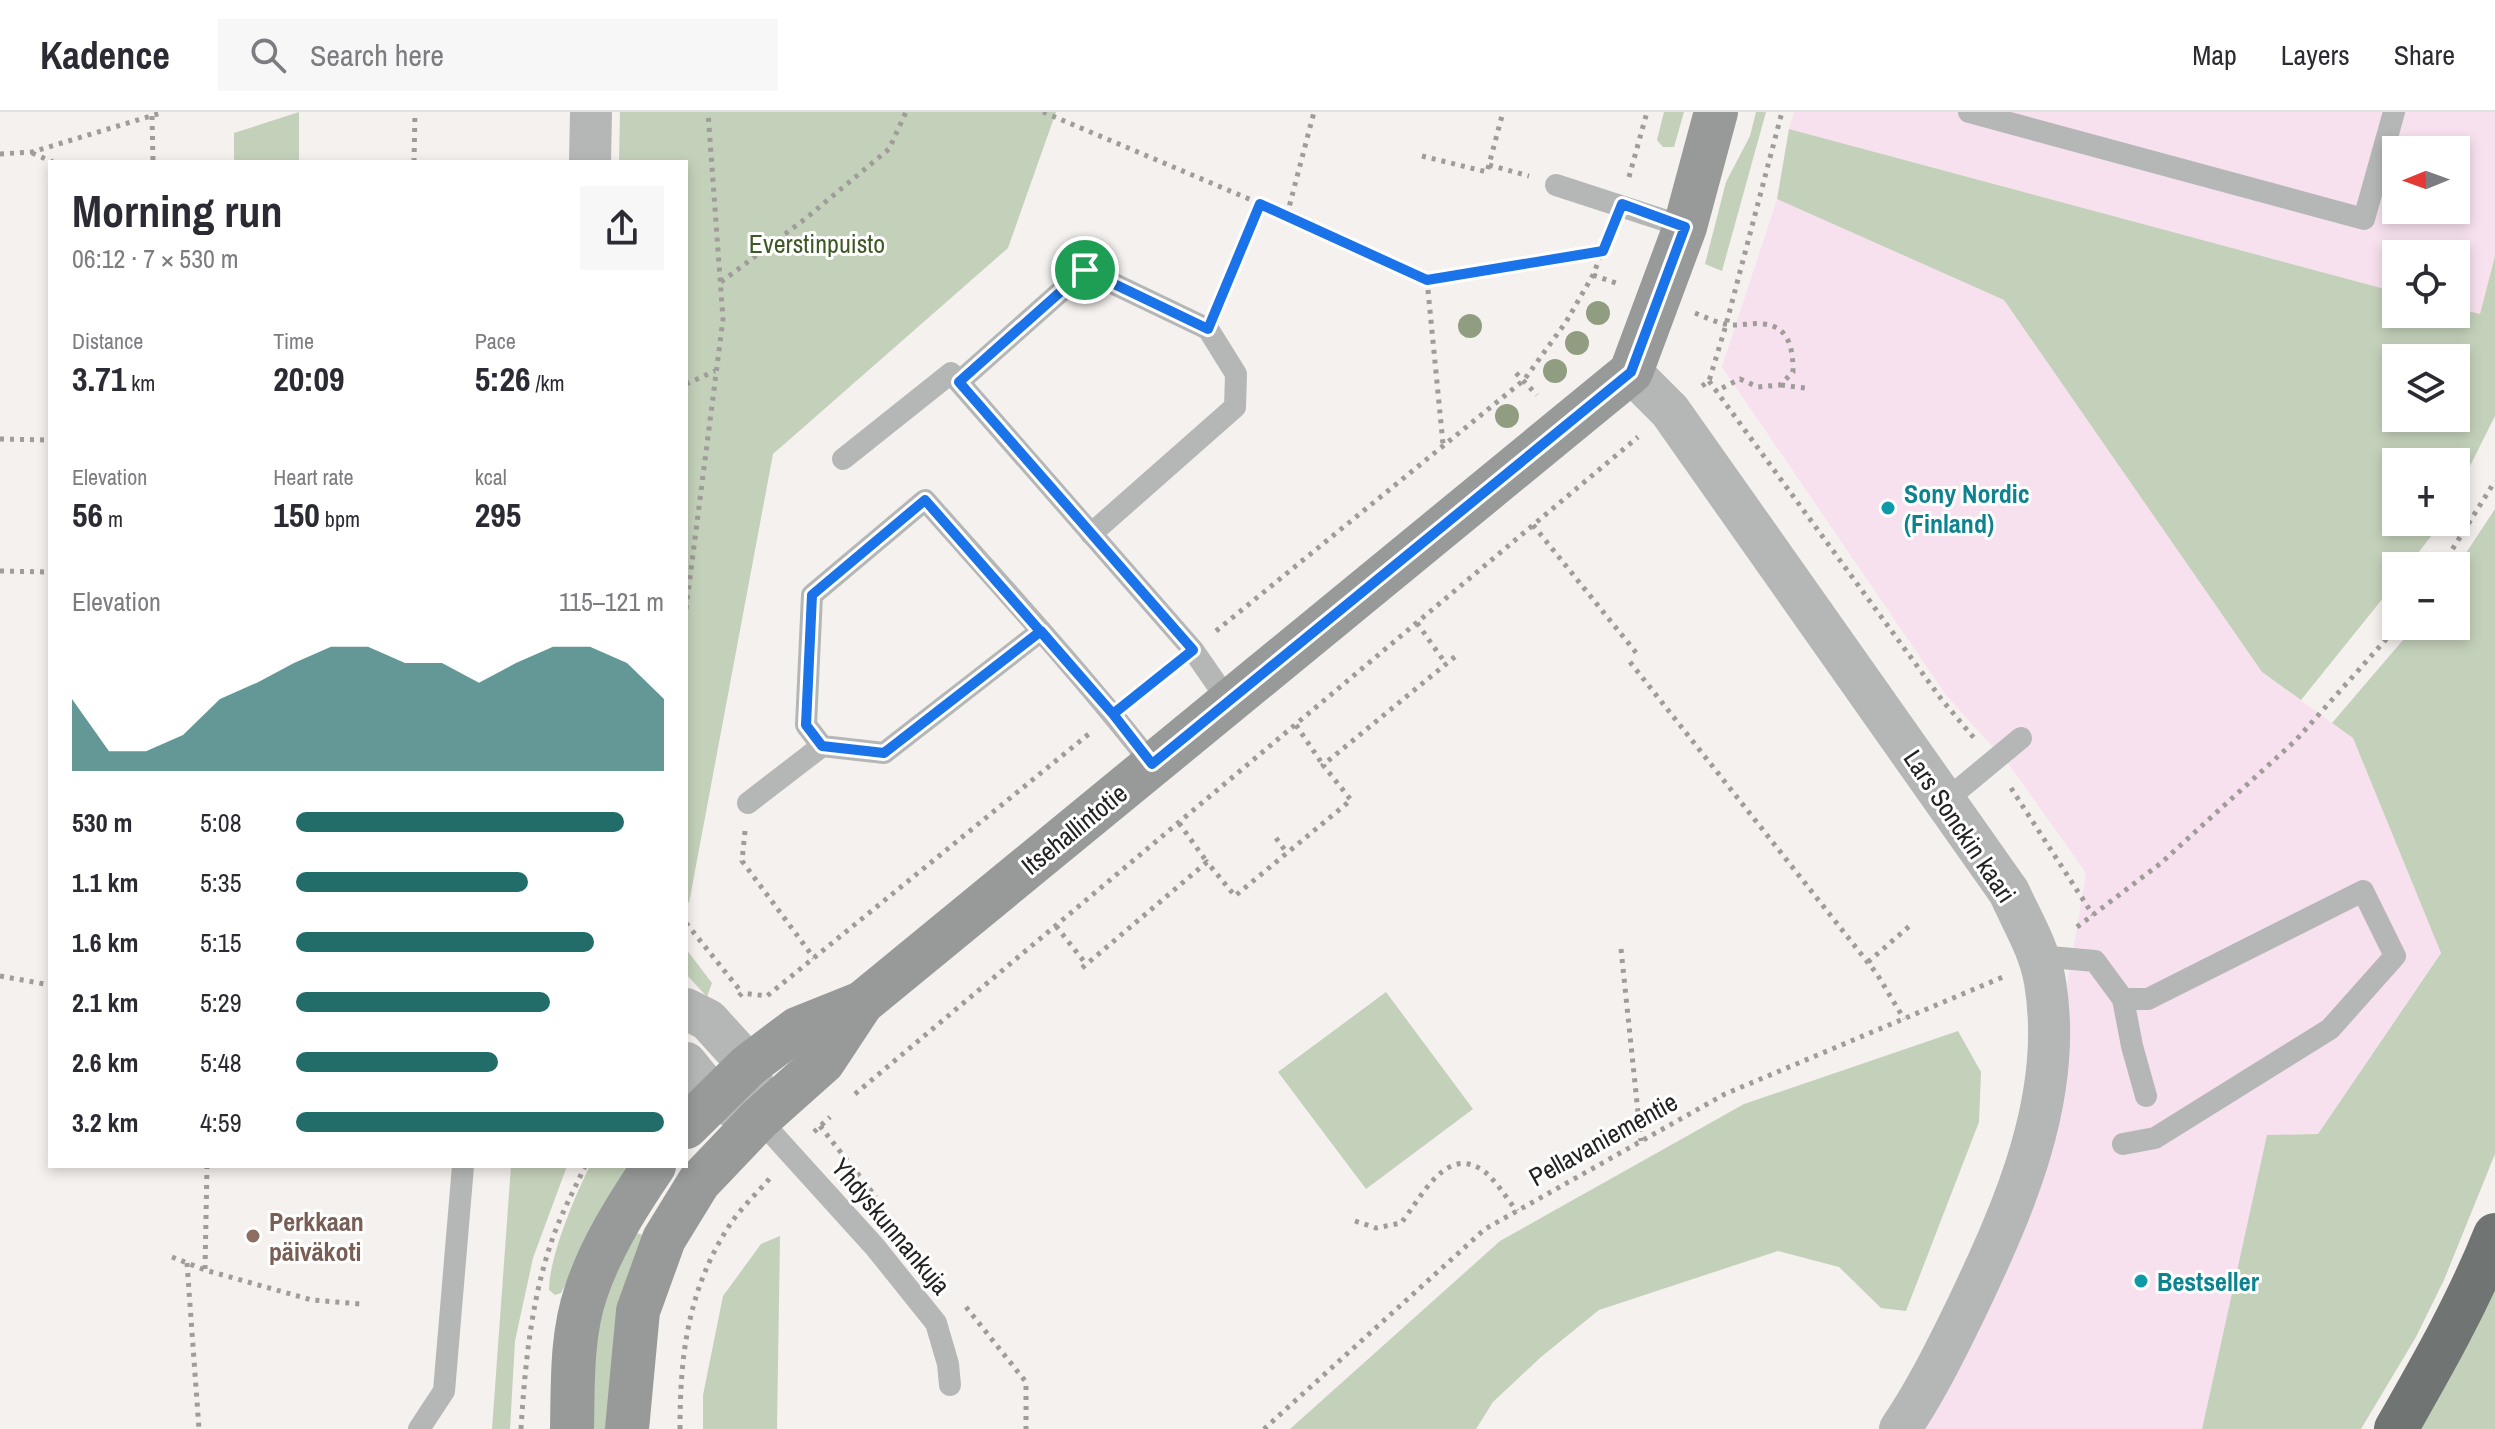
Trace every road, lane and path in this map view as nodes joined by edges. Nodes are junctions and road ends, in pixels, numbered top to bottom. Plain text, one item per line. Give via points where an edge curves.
1 (164, 112) edge
2 (415, 112) edge
3 (591, 112) edge
4 (708, 112) edge
5 (906, 112) edge
6 (1043, 112) edge
7 (1314, 112) edge
8 (1503, 112) edge
9 (1647, 112) edge
10 (1716, 112) edge
11 (1969, 112) edge
12 (2394, 112) edge
13 (152, 116) junction
14 (32, 152) junction
15 (0, 154) edge
16 (1422, 156) dead end
17 (49, 160) edge
18 (153, 160) edge
19 (414, 160) edge
20 (590, 160) edge
21 (1489, 165) junction
22 (1556, 185) joint
23 (1260, 204) junction
24 (1622, 204) junction
25 (1287, 215) junction
26 (1685, 227) junction
27 (1603, 251) junction
28 (1427, 280) junction
29 (721, 283) junction
30 (1726, 325) dead end
31 (1208, 329) junction
32 (716, 371) junction
33 (1631, 372) junction
34 (1709, 381) dead end
35 (959, 382) junction
36 (688, 383) edge
37 (1780, 385) junction
38 (1805, 388) dead end
39 (1716, 391) junction
40 (0, 439) edge
41 (48, 440) edge
42 (1443, 445) junction
43 (843, 459) dead end
44 (2495, 481) edge
45 (1533, 525) dead end
46 (1091, 534) junction
47 (2451, 552) edge
48 (0, 571) edge
49 (48, 572) edge
50 (688, 593) edge
51 (1417, 623) dead end
52 (1041, 631) junction
53 (2385, 640) edge
54 (1193, 650) junction
55 (1457, 655) dead end
56 (1638, 655) dead end
57 (1630, 662) dead end
58 (1446, 664) junction
59 (1229, 702) junction
60 (1113, 714) junction
61 (1296, 725) dead end
62 (2021, 738) dead end
63 (822, 746) junction
64 (1993, 760) junction
65 (1152, 764) junction
66 (1323, 765) junction
67 (1230, 780) dead end
68 (1945, 801) junction
69 (748, 803) joint
70 (1179, 823) junction
71 (1276, 838) dead end
72 (1287, 853) junction
73 (1207, 862) junction
74 (1913, 923) dead end
75 (688, 926) edge
76 (1056, 926) junction
77 (1621, 949) dead end
78 (814, 958) junction
79 (1868, 962) junction
80 (2028, 964) junction
81 (0, 976) edge
82 (48, 985) edge
83 (742, 993) junction
84 (2123, 999) junction
85 (862, 1003) junction
86 (697, 1015) edge
87 (1904, 1019) junction
88 (749, 1065) junction
89 (688, 1070) edge
90 (2146, 1096) dead end
91 (848, 1100) dead end
92 (839, 1109) dead end
93 (700, 1113) edge
94 (759, 1119) junction
95 (1641, 1141) junction
96 (2123, 1144) dead end
97 (793, 1153) junction
98 (207, 1168) edge
99 (463, 1168) edge
100 (653, 1168) edge
101 (1517, 1211) junction
102 (1355, 1221) dead end
103 (2495, 1235) edge
104 (172, 1257) dead end
105 (187, 1263) junction
106 (205, 1270) junction
107 (360, 1304) dead end
108 (1026, 1382) dead end
109 (950, 1385) dead end
110 (199, 1429) edge
111 (419, 1429) edge
112 (572, 1429) edge
113 (627, 1429) edge
114 (680, 1429) edge
115 (1026, 1429) edge
116 (1264, 1429) edge
117 (1900, 1429) edge
118 (2396, 1429) edge

1 - 13 path
2 - 19 path
3 - 20 street
4 - 29 path
5 - 29 path via 889,149
6 - 23 path
7 - 25 path
8 - 21 path
9 - 24 path
10 - 26 main road
11 - 12 lane via 2364,219
13 - 14 path
13 - 18 path
14 - 15 path
14 - 17 path
16 - 21 path via 1487,172
21 - 22 path
22 - 24 lane
23 - 25 path
23 - 31 path
24 - 26 lane
24 - 27 path
25 - 28 path
26 - 33 main road
27 - 28 path
27 - 42 path via 1566,322 1524,380
28 - 42 path
29 - 32 path via 723,319
30 - 37 path via 1765,324 1788,338 1793,372
31 - 35 lane via 1085,270
31 - 46 lane via 1236,374 1235,407
32 - 36 path
32 - 50 path
33 - 59 main road, Itsehallintotie
33 - 68 street, Lars Sonckin kaari via 1670,411
34 - 39 path
35 - 43 lane via 951,373
35 - 46 lane
37 - 38 path
37 - 39 path via 1758,387 1740,379
39 - 64 path via 1942,700
40 - 41 path
42 - 54 path
44 - 47 path
45 - 56 path
46 - 54 lane
48 - 49 path
51 - 58 path
52 - 60 lane
52 - 63 lane via 884,753
52 - 63 lane via 925,500 812,595 806,725
53 - 64 path via 2296,740 2161,863 2093,915
54 - 59 lane
54 - 60 path
55 - 58 path
57 - 79 path
58 - 66 path
59 - 65 main road, Itsehallintotie
60 - 65 lane
60 - 78 path
61 - 66 path
62 - 64 lane
63 - 69 lane
64 - 68 lane
65 - 85 main road, Itsehallintotie
66 - 72 path via 1351,800
67 - 70 path
68 - 80 street, Lars Sonckin kaari via 2009,892
69 - 78 path via 742,861
70 - 73 path
70 - 76 path
71 - 72 path
72 - 73 path via 1235,896
73 - 76 path via 1084,966
74 - 79 path
75 - 83 path
76 - 91 path
77 - 95 path
78 - 83 path via 767,996
79 - 87 path
80 - 84 lane via 2095,961
80 - 87 path, Pellavaniementie
80 - 117 street, Lars Sonckin kaari via 2045,981 2050,1043 2027,1160 1976,1287
81 - 82 path
83 - 86 path
84 - 90 lane
84 - 96 lane via 2148,999 2363,891 2395,956 2330,1029 2155,1138
85 - 88 main road, Itsehallintotie via 797,1029
85 - 94 main road, Itsehallintotie via 823,1062
86 - 88 street
87 - 95 path, Pellavaniementie via 1725,1094
88 - 93 main road, Itsehallintotie
88 - 94 street
89 - 93 street
92 - 97 path
93 - 94 street
94 - 97 lane, Yhdyskunnankuja
94 - 113 main road, Itsehallintotie via 699,1182 664,1239 638,1311
95 - 101 path, Pellavaniementie
97 - 109 lane, Yhdyskunnankuja via 936,1323
97 - 114 path via 732,1221 708,1262 684,1339
98 - 106 path
99 - 111 lane via 444,1391
100 - 112 main road via 618,1219 585,1293 573,1358
101 - 102 path via 1484,1172 1466,1163 1438,1174 1401,1223 1376,1228
101 - 116 path, Pellavaniementie via 1485,1229
103 - 118 highway via 2481,1272
104 - 105 path
105 - 106 path
105 - 110 path
106 - 107 path via 312,1300
108 - 115 path

